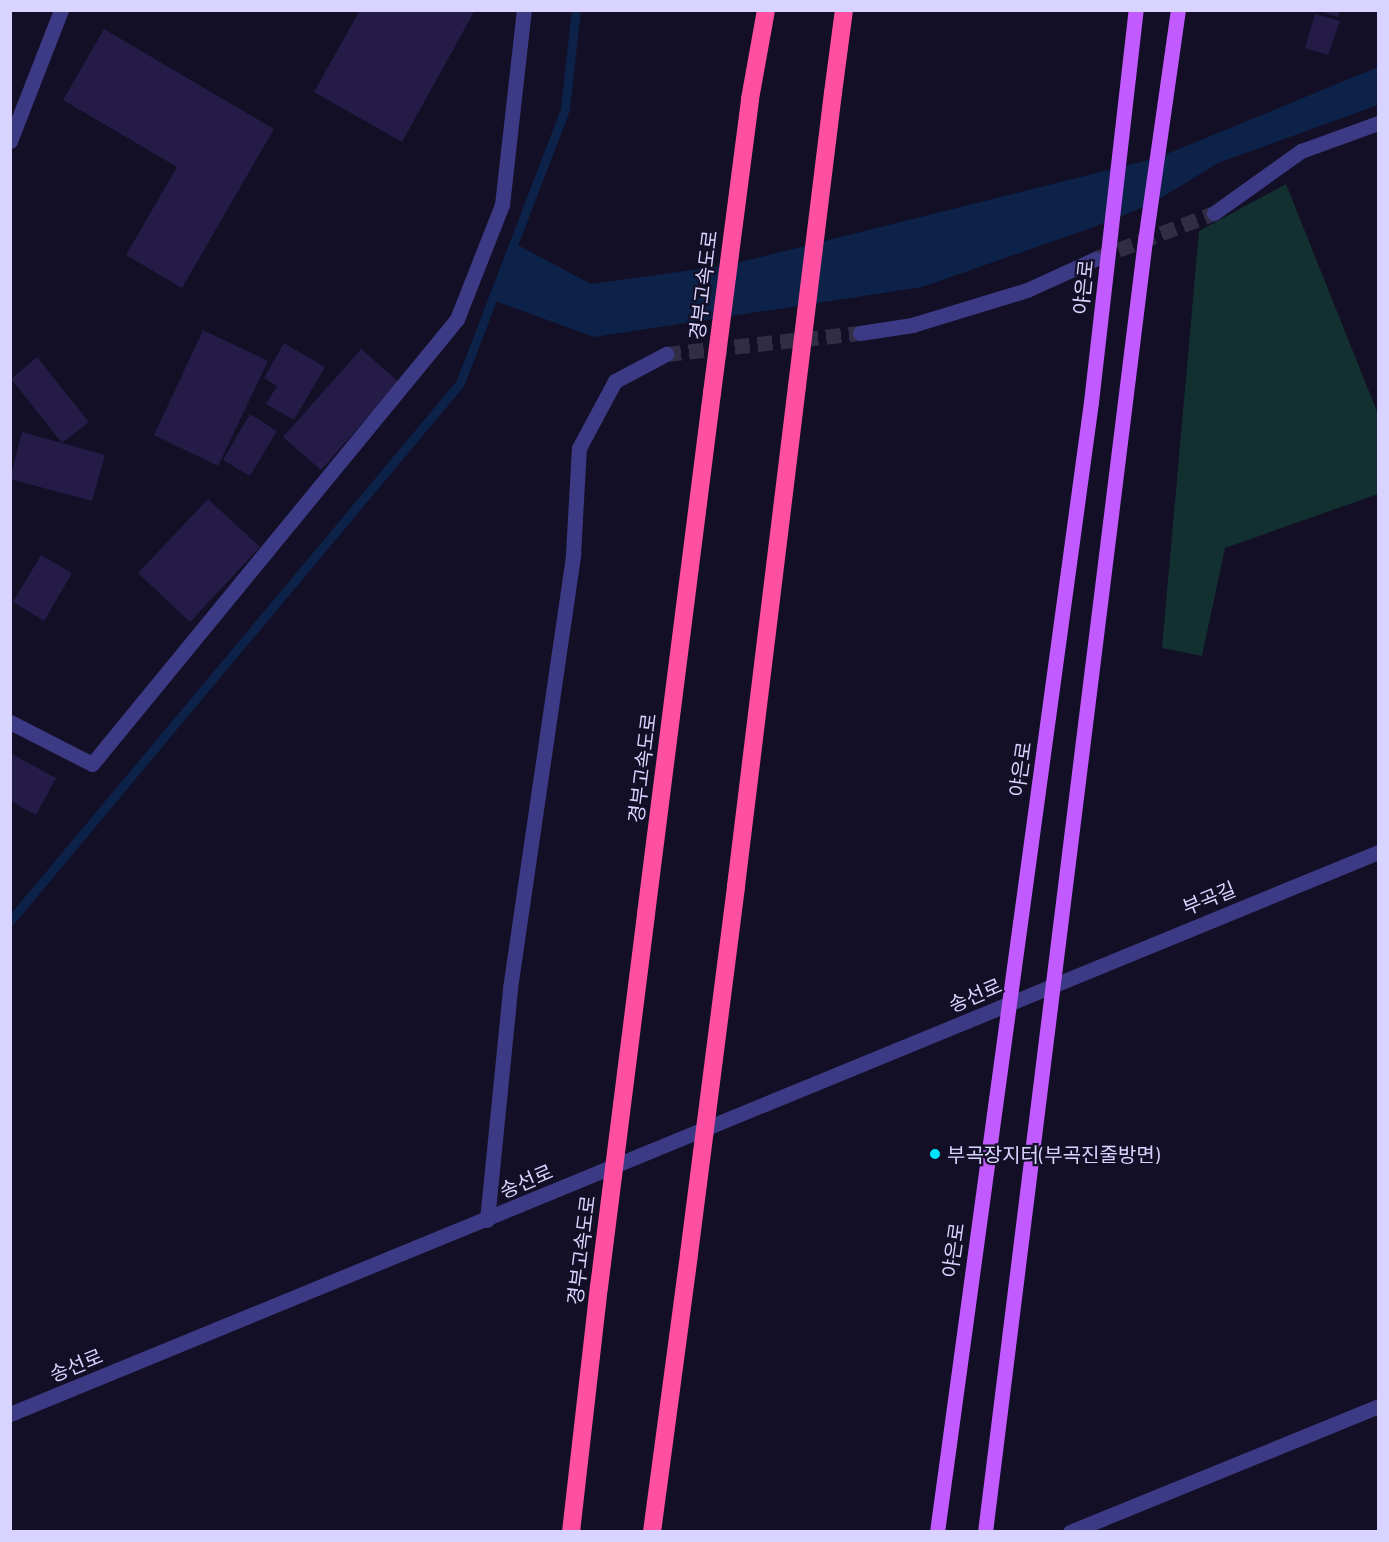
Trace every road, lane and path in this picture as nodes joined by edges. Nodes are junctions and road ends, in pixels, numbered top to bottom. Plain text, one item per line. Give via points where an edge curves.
1 (61, 10) edge
2 (524, 10) edge
3 (766, 10) edge
4 (844, 10) edge
5 (1136, 10) edge
6 (1178, 10) edge
7 (1378, 123) edge
8 (10, 141) edge
9 (1214, 213) tunnel mouth
10 (1095, 259) tunnel mouth
11 (860, 333) tunnel mouth
12 (666, 354) tunnel mouth
13 (10, 722) edge
14 (1378, 852) edge
15 (1056, 984) junction
16 (1009, 1004) junction
17 (487, 1220) junction
18 (1378, 1406) edge
19 (10, 1414) edge
20 (571, 1532) edge
21 (652, 1532) edge
22 (937, 1532) edge
23 (985, 1532) edge
24 (1070, 1532) edge

1 - 8 street
2 - 13 street via 502,205 457,319 92,764
3 - 20 highway, 경부고속도로, bridge via 750,99 712,393
4 - 21 highway, bridge
5 - 16 main road, 야은로 via 1091,402
6 - 15 main road via 1144,241
7 - 9 street via 1301,151
10 - 11 street via 1027,290 912,325
12 - 17 street via 615,381 579,448 573,554 510,988
14 - 15 street, 부곡길
15 - 16 street, 송선로
15 - 23 main road via 1003,1359
16 - 17 street, 송선로
16 - 22 main road, 야은로
17 - 19 street, 송선로
18 - 24 street

